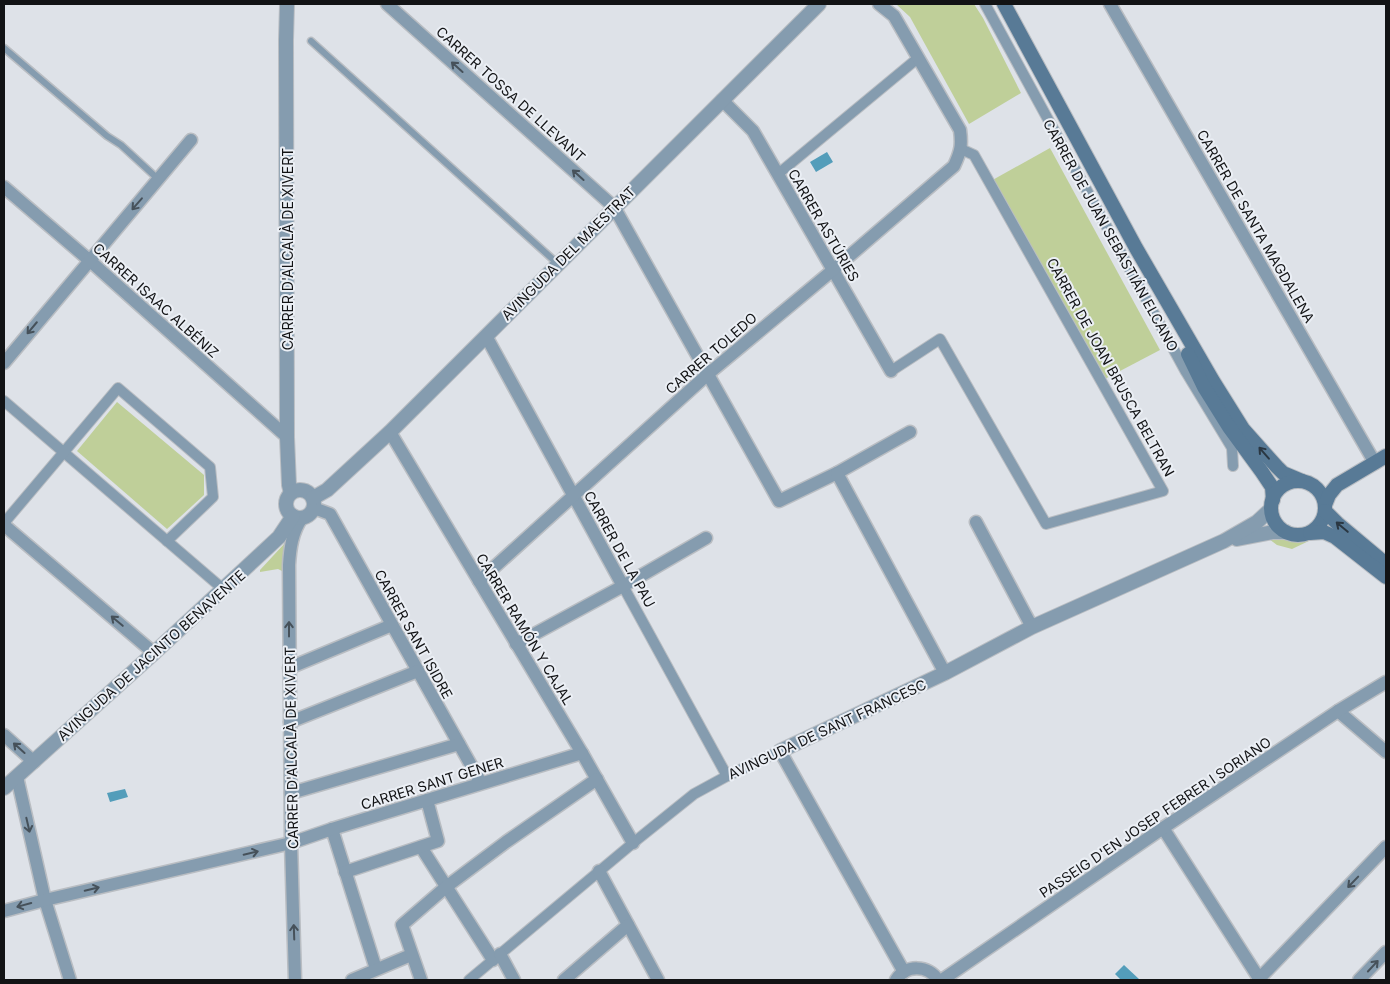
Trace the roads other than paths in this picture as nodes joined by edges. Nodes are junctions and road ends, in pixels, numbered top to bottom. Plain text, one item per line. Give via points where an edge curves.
1 (287, 4) edge
2 (387, 4) edge
3 (819, 4) edge
4 (880, 4) edge
5 (985, 4) edge
6 (1004, 4) edge
7 (1110, 4) edge
8 (311, 41) dead end
9 (4, 48) edge
10 (918, 58) junction
11 (722, 100) junction
12 (191, 140) dead end
13 (961, 150) junction
14 (778, 174) junction
15 (158, 179) junction
16 (4, 187) edge
17 (614, 207) junction
18 (1136, 248) junction
19 (89, 260) junction
20 (558, 264) junction
21 (833, 270) junction
22 (486, 336) junction
23 (4, 363) edge
24 (890, 371) joint
25 (708, 374) junction
26 (4, 401) edge
27 (390, 432) junction
28 (910, 432) dead end
29 (287, 437) junction
30 (64, 452) junction
31 (1381, 460) edge
32 (1233, 466) dead end
33 (837, 473) junction
34 (1307, 483) junction
35 (1337, 485) junction
36 (291, 493) junction
37 (574, 495) junction
38 (314, 503) junction
39 (1272, 504) junction
40 (1325, 508) junction
41 (298, 517) junction
42 (976, 522) dead end
43 (4, 524) edge
44 (1286, 532) junction
45 (1310, 533) junction
46 (706, 538) dead end
47 (167, 541) junction
48 (1224, 542) junction
49 (1386, 564) edge
50 (1386, 577) edge
51 (479, 581) junction
52 (623, 586) junction
53 (223, 589) junction
54 (392, 625) junction
55 (1032, 627) junction
56 (516, 644) junction
57 (154, 653) junction
58 (289, 668) junction
59 (418, 671) junction
60 (945, 673) junction
61 (1386, 682) edge
62 (1338, 711) junction
63 (290, 722) junction
64 (4, 734) edge
65 (459, 744) junction
66 (780, 751) junction
67 (1386, 752) edge
68 (582, 753) junction
69 (34, 762) junction
70 (727, 776) junction
71 (17, 777) junction
72 (597, 779) junction
73 (481, 783) junction
74 (4, 788) edge
75 (291, 794) junction
76 (427, 800) junction
77 (1163, 828) junction
78 (332, 829) junction
79 (292, 843) junction
80 (633, 843) junction
81 (421, 847) junction
82 (1386, 847) edge
83 (599, 871) junction
84 (345, 872) junction
85 (446, 888) junction
86 (45, 900) junction
87 (4, 911) edge
88 (628, 925) junction
89 (1386, 952) edge
90 (411, 954) junction
91 (497, 957) junction
92 (376, 970) junction
93 (900, 976) edge
94 (70, 980) edge
95 (295, 980) edge
96 (352, 980) edge
97 (421, 980) edge
98 (469, 980) edge
99 (514, 980) edge
100 (564, 980) edge
101 (658, 980) edge
102 (938, 980) edge
103 (942, 980) edge
104 (1259, 980) edge
105 (1360, 980) edge

1 - 29 street, CARRER D'ALCALÀ DE XIVERT
17 -> 2 street, CARRER TOSSA DE LLEVANT
3 - 11 street, AVINGUDA DEL MAESTRAT
4 - 10 street via 894,16
5 - 32 street, CARRER DE JUAN SEBASTIÁN ELCANO via 1186,372 1232,448
6 - 18 main road, CARRER DE JUAN SEBASTIÁN ELCANO
7 - 31 street, CARRER DE SANTA MAGDALENA
8 - 20 lane
9 - 15 lane
10 - 13 street via 960,130
10 - 14 street
11 - 14 street, CARRER ASTÚRIES via 753,131
11 - 17 street, AVINGUDA DEL MAESTRAT
12 - 15 street
13 - 21 street, CARRER TOLEDO via 954,166
13 - 24 street, CARRER DE JOAN BRUSCA BELTRAN via 974,155 1163,491 1046,524 940,339
14 - 21 street, CARRER ASTÚRIES
15 -> 19 street
16 - 19 street, CARRER ISAAC ALBÉNIZ
17 - 20 street, AVINGUDA DEL MAESTRAT
17 - 25 street, CARRER TOSSA DE LLEVANT
34 -> 18 main road, CARRER DE JUAN SEBASTIÁN ELCANO via 1283,473 1243,429
18 - 39 main road, CARRER DE JUAN SEBASTIÁN ELCANO via 1204,387 1272,488
19 -> 23 street
19 - 29 street, CARRER ISAAC ALBÉNIZ
20 - 22 street, AVINGUDA DEL MAESTRAT
21 - 24 street, CARRER ASTÚRIES
21 - 25 street, CARRER TOLEDO
22 - 27 street, AVINGUDA DEL MAESTRAT
22 - 37 street, CARRER DE LA PAU
25 - 33 street, CARRER TOSSA DE LLEVANT via 779,501
25 - 37 street, CARRER TOLEDO
26 - 30 street
27 - 38 street, AVINGUDA DEL MAESTRAT
27 - 51 street, CARRER RAMÓN Y CAJAL
28 - 33 street
29 - 36 street, CARRER D'ALCALÀ DE XIVERT
30 - 43 street
30 - 47 street
30 - 47 street via 118,388 210,467 213,497
31 - 35 main road
33 - 60 street
34 - 35 main road
34 - 39 main road via 1284,485 1275,494
34 - 40 main road via 1321,494
35 - 40 main road
36 - 38 street via 304,490
36 - 41 street via 286,505 289,514
37 - 51 street, CARRER TOLEDO
37 - 52 street, CARRER DE LA PAU
38 - 41 street via 310,515
38 - 54 street, CARRER SANT ISIDRE via 330,514
39 - 44 main road via 1276,523
39 - 48 street, AVINGUDA DE SANT FRANCESC via 1253,525
40 - 45 main road via 1324,517
49 -> 40 main road via 1337,524
41 - 53 street, AVINGUDA DE JACINTO BENAVENTE
58 -> 41 street, CARRER D'ALCALÀ DE XIVERT via 290,549
42 - 55 street
57 -> 43 street
44 - 45 main road
44 - 48 street, AVINGUDA DE SANT FRANCESC
45 - 50 main road via 1324,532 1335,537
46 - 52 street
47 - 53 street
48 - 55 street, AVINGUDA DE SANT FRANCESC
51 - 56 street, CARRER RAMÓN Y CAJAL
52 - 56 street
52 - 70 street, CARRER DE LA PAU
53 - 57 street, AVINGUDA DE JACINTO BENAVENTE
54 - 58 street
54 - 59 street, CARRER SANT ISIDRE
55 - 60 street, AVINGUDA DE SANT FRANCESC
56 - 68 street, CARRER RAMÓN Y CAJAL
57 - 69 street, AVINGUDA DE JACINTO BENAVENTE
58 - 63 street, CARRER D'ALCALÀ DE XIVERT
59 - 63 street
59 - 65 street, CARRER SANT ISIDRE
60 - 66 street, AVINGUDA DE SANT FRANCESC
61 - 62 street, PASSEIG D'EN JOSEP FEBRER I SORIANO
62 - 67 street
62 - 77 street, PASSEIG D'EN JOSEP FEBRER I SORIANO
63 - 75 street, CARRER D'ALCALÀ DE XIVERT
69 -> 64 street
65 - 73 street, CARRER SANT ISIDRE
65 - 75 street
66 - 70 street, AVINGUDA DE SANT FRANCESC
66 - 93 street
68 - 72 street, CARRER RAMÓN Y CAJAL
68 - 73 street, CARRER SANT GENER
69 - 71 street, AVINGUDA DE JACINTO BENAVENTE
70 - 80 street, AVINGUDA DE SANT FRANCESC via 694,794
71 - 74 street, AVINGUDA DE JACINTO BENAVENTE
71 -> 86 street
72 - 80 street, CARRER RAMÓN Y CAJAL
72 - 85 street
73 - 76 street, CARRER SANT GENER
75 - 79 street, CARRER D'ALCALÀ DE XIVERT
76 - 78 street, CARRER SANT GENER
76 - 81 street via 438,841
77 - 103 street, PASSEIG D'EN JOSEP FEBRER I SORIANO
77 - 104 street
78 - 79 street, CARRER SANT GENER
78 - 84 street
86 -> 79 street, CARRER SANT GENER
95 -> 79 street, CARRER D'ALCALÀ DE XIVERT
80 - 83 street, AVINGUDA DE SANT FRANCESC
81 - 84 street
81 - 85 street
82 -> 104 street
83 - 88 street
83 - 91 street, AVINGUDA DE SANT FRANCESC
84 - 92 street
85 - 90 street via 402,925
85 - 91 street
86 -> 87 street, CARRER SANT GENER
86 - 94 street
88 - 100 street
88 - 101 street
105 -> 89 street
90 - 92 street
90 - 97 street
91 - 98 street, AVINGUDA DE SANT FRANCESC
91 - 99 street
92 - 96 street
93 - 102 street via 917,968 930,972

